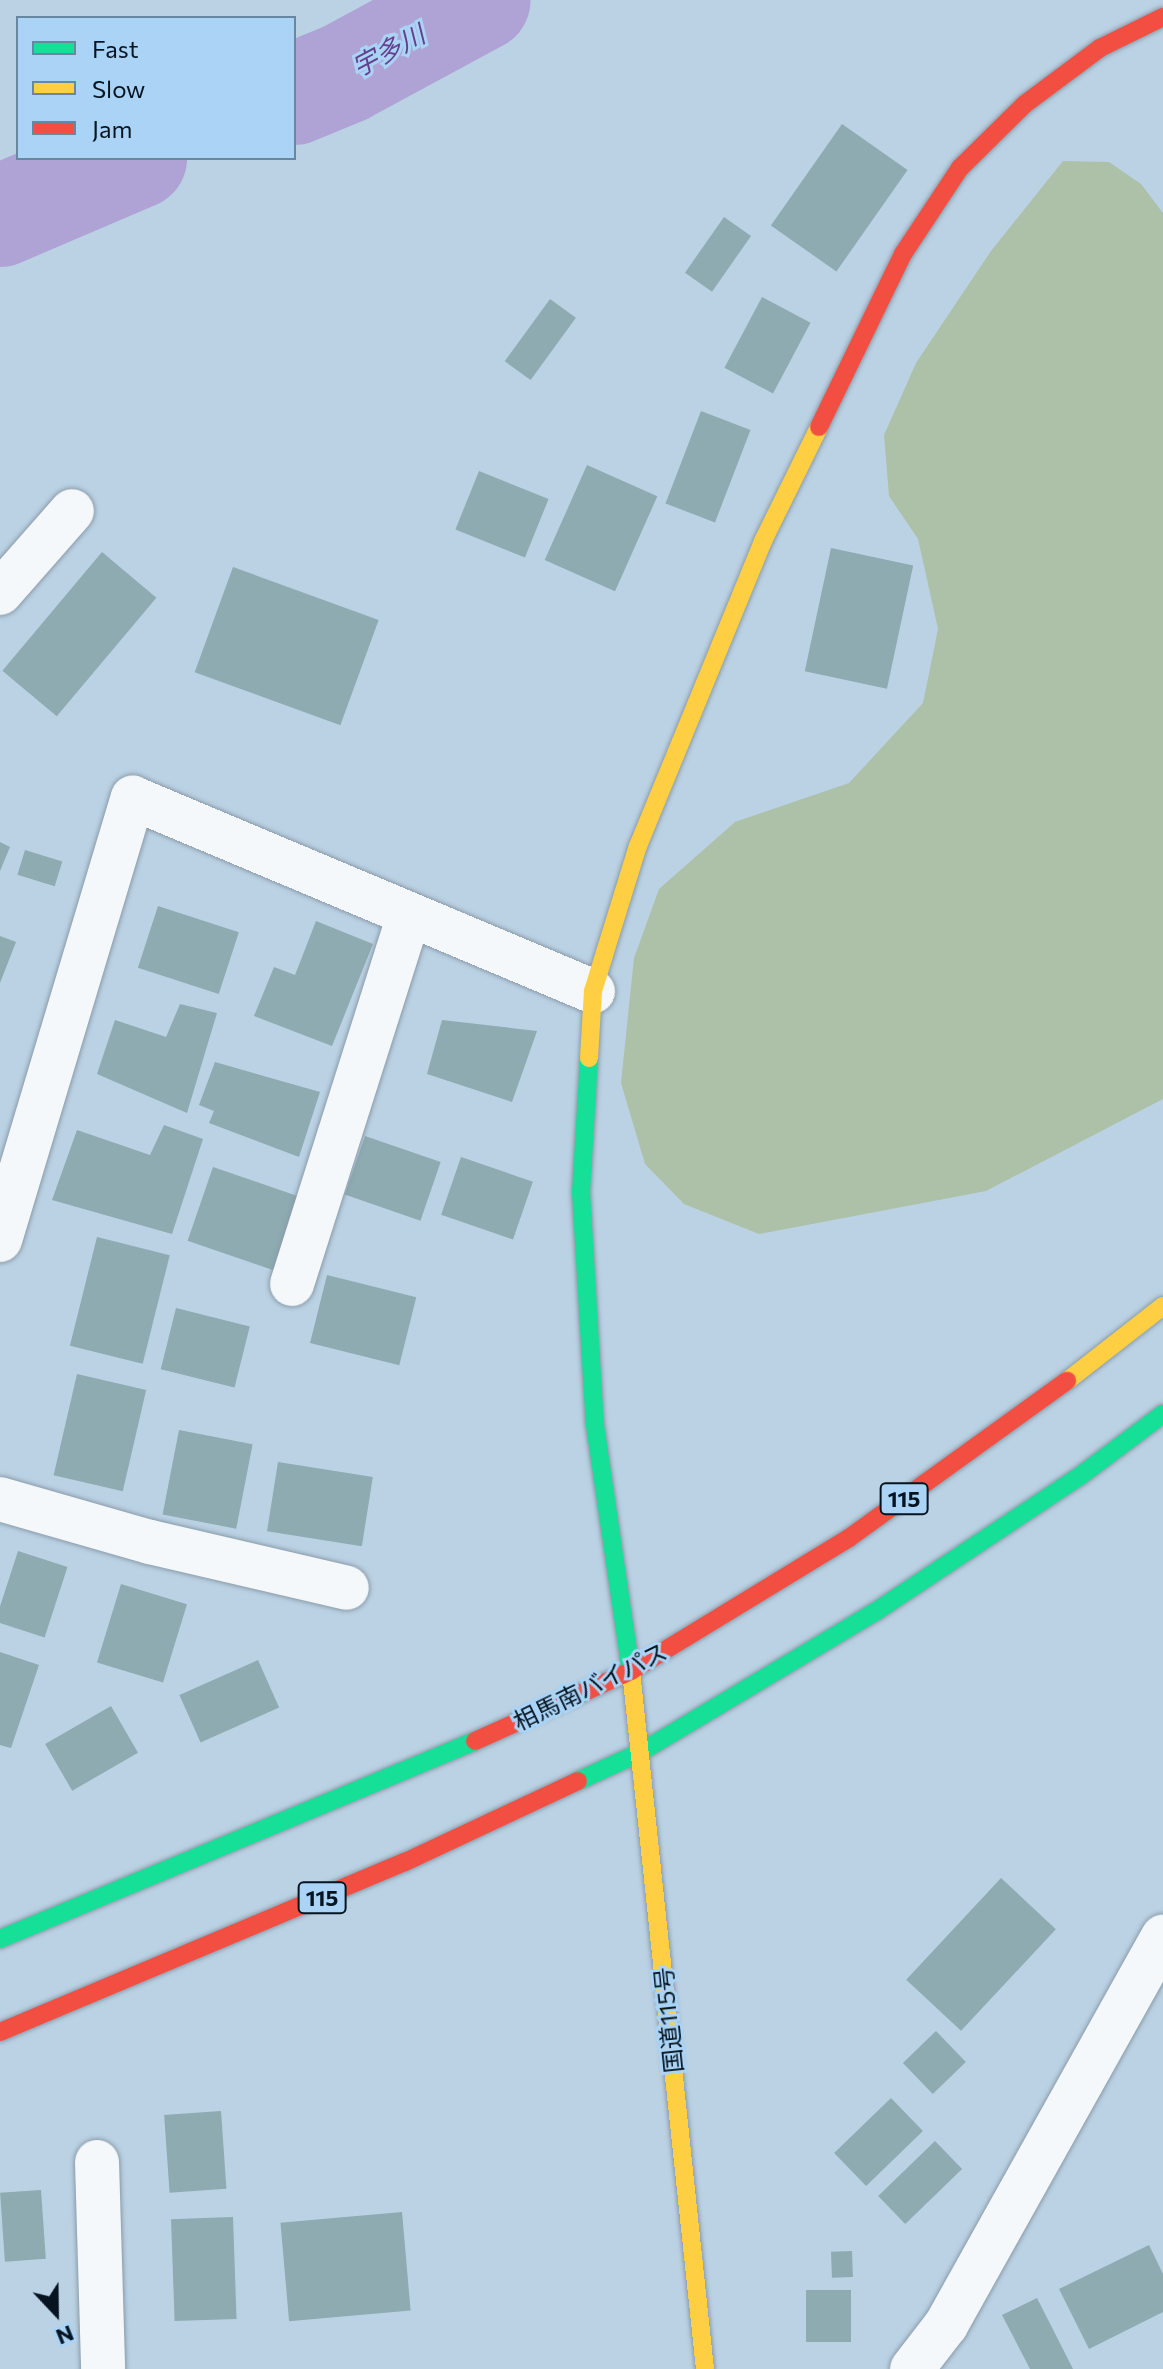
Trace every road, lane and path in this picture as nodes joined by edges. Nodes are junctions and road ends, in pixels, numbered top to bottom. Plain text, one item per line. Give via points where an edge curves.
1 (1163, 17) edge
2 (72, 511) dead end
3 (0, 593) edge
4 (409, 915) junction
5 (593, 991) junction
6 (0, 1240) edge
7 (292, 1284) dead end
8 (1163, 1306) edge
9 (1163, 1414) edge
10 (0, 1499) edge
11 (347, 1588) dead end
12 (631, 1671) junction
13 (639, 1753) junction
14 (1163, 1937) edge
15 (0, 1939) edge
16 (0, 2032) edge
17 (97, 2162) dead end
18 (103, 2369) edge
19 (705, 2369) edge
20 (912, 2369) edge

1 - 5 main road, 国道115号 via 1100,48 1025,104 960,168 903,254 763,541 638,846
2 - 3 street
4 - 5 street
4 - 6 street via 133,798
4 - 7 street
5 - 12 main road, 国道115号 via 581,1192 595,1425
8 - 12 main road, 相馬南バイパス / 115 via 1042,1401 849,1538
9 - 13 main road, 115 via 1080,1476 875,1612
10 - 11 street via 150,1542
12 - 13 main road, 国道115号
12 - 15 main road, 相馬南バイパス / 115 via 390,1780
13 - 16 main road, 115 via 405,1862
13 - 19 main road, 国道115号
14 - 20 street via 946,2325
17 - 18 street

